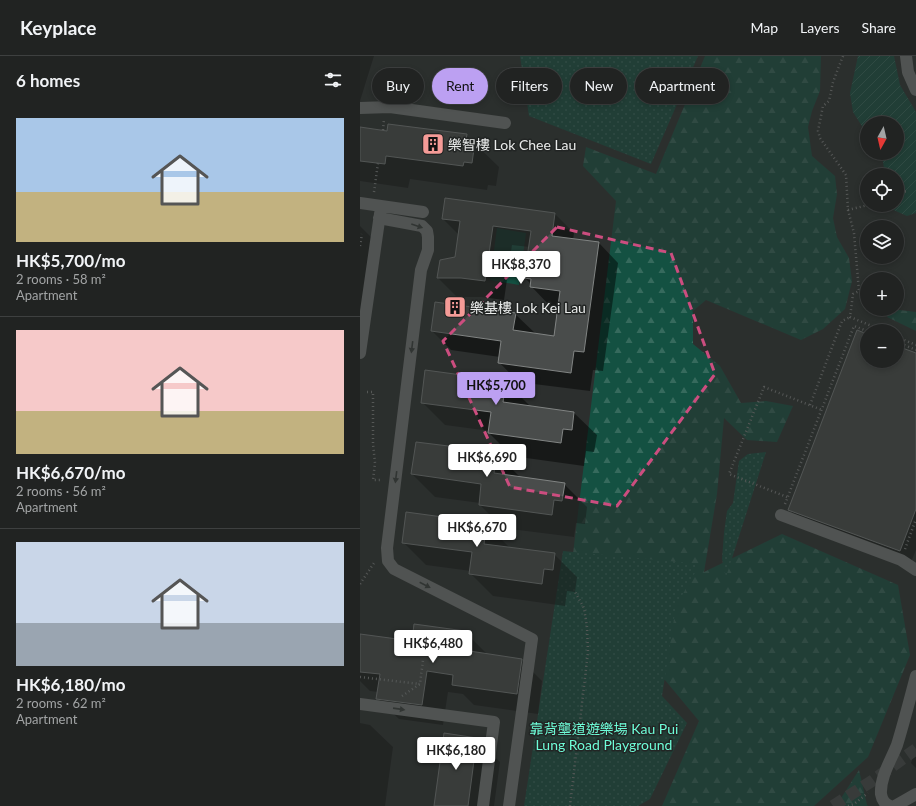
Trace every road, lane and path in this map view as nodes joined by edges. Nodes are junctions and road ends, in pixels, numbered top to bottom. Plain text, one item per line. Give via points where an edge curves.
1 (844, 56) edge
2 (906, 56) edge
3 (916, 90) edge
4 (360, 108) edge
5 (505, 123) dead end
6 (378, 163) dead end
7 (907, 191) dead end
8 (374, 192) dead end
9 (904, 192) edge
10 (360, 203) edge
11 (860, 207) edge
12 (848, 210) junction
13 (380, 212) junction
14 (423, 212) dead end
15 (363, 227) dead end
16 (360, 246) edge
17 (850, 317) junction
18 (867, 324) edge
19 (860, 328) edge
20 (904, 339) edge
21 (904, 345) edge
22 (916, 345) edge
23 (916, 350) edge
24 (360, 353) edge
25 (367, 392) dead end
26 (810, 405) junction
27 (822, 410) junction
28 (381, 480) dead end
29 (787, 497) junction
30 (781, 515) joint
31 (916, 519) edge
32 (378, 558) dead end
33 (900, 560) junction
34 (916, 570) edge
35 (360, 584) edge
36 (574, 590) dead end
37 (423, 660) dead end
38 (916, 676) edge
39 (360, 677) edge
40 (420, 684) junction
41 (401, 697) dead end
42 (360, 704) edge
43 (882, 782) junction
44 (916, 794) edge
45 (483, 806) edge
46 (509, 806) edge
47 (570, 806) edge
48 (848, 806) edge
49 (890, 806) edge
50 (895, 806) edge

1 - 12 path via 833,82 829,101 823,106 818,131 820,138 846,175
2 - 3 street via 908,72
4 - 5 street via 390,107
6 - 8 path
7 - 9 path
10 - 13 street
11 - 12 path
12 - 17 path via 854,234 859,291 853,294
13 - 14 street
13 - 24 street
13 -> 46 street via 422,226 427,231 429,243 421,270 388,561 394,569 532,639
15 - 16 path
17 - 18 path
17 - 26 path via 842,321
19 - 27 path via 854,326
20 - 22 path
21 - 23 path
25 - 28 path via 373,392 373,480
26 - 27 path
26 - 29 path via 764,387 729,474
27 - 29 path
29 - 30 path
30 - 33 street
31 - 33 path
32 - 35 path
33 - 34 street
36 - 47 path via 584,608 588,652
37 - 40 path
38 - 43 street via 897,744
39 - 40 path
40 - 41 path
42 -> 45 street via 494,722
43 - 48 path
43 - 49 street via 882,800
44 - 50 street

